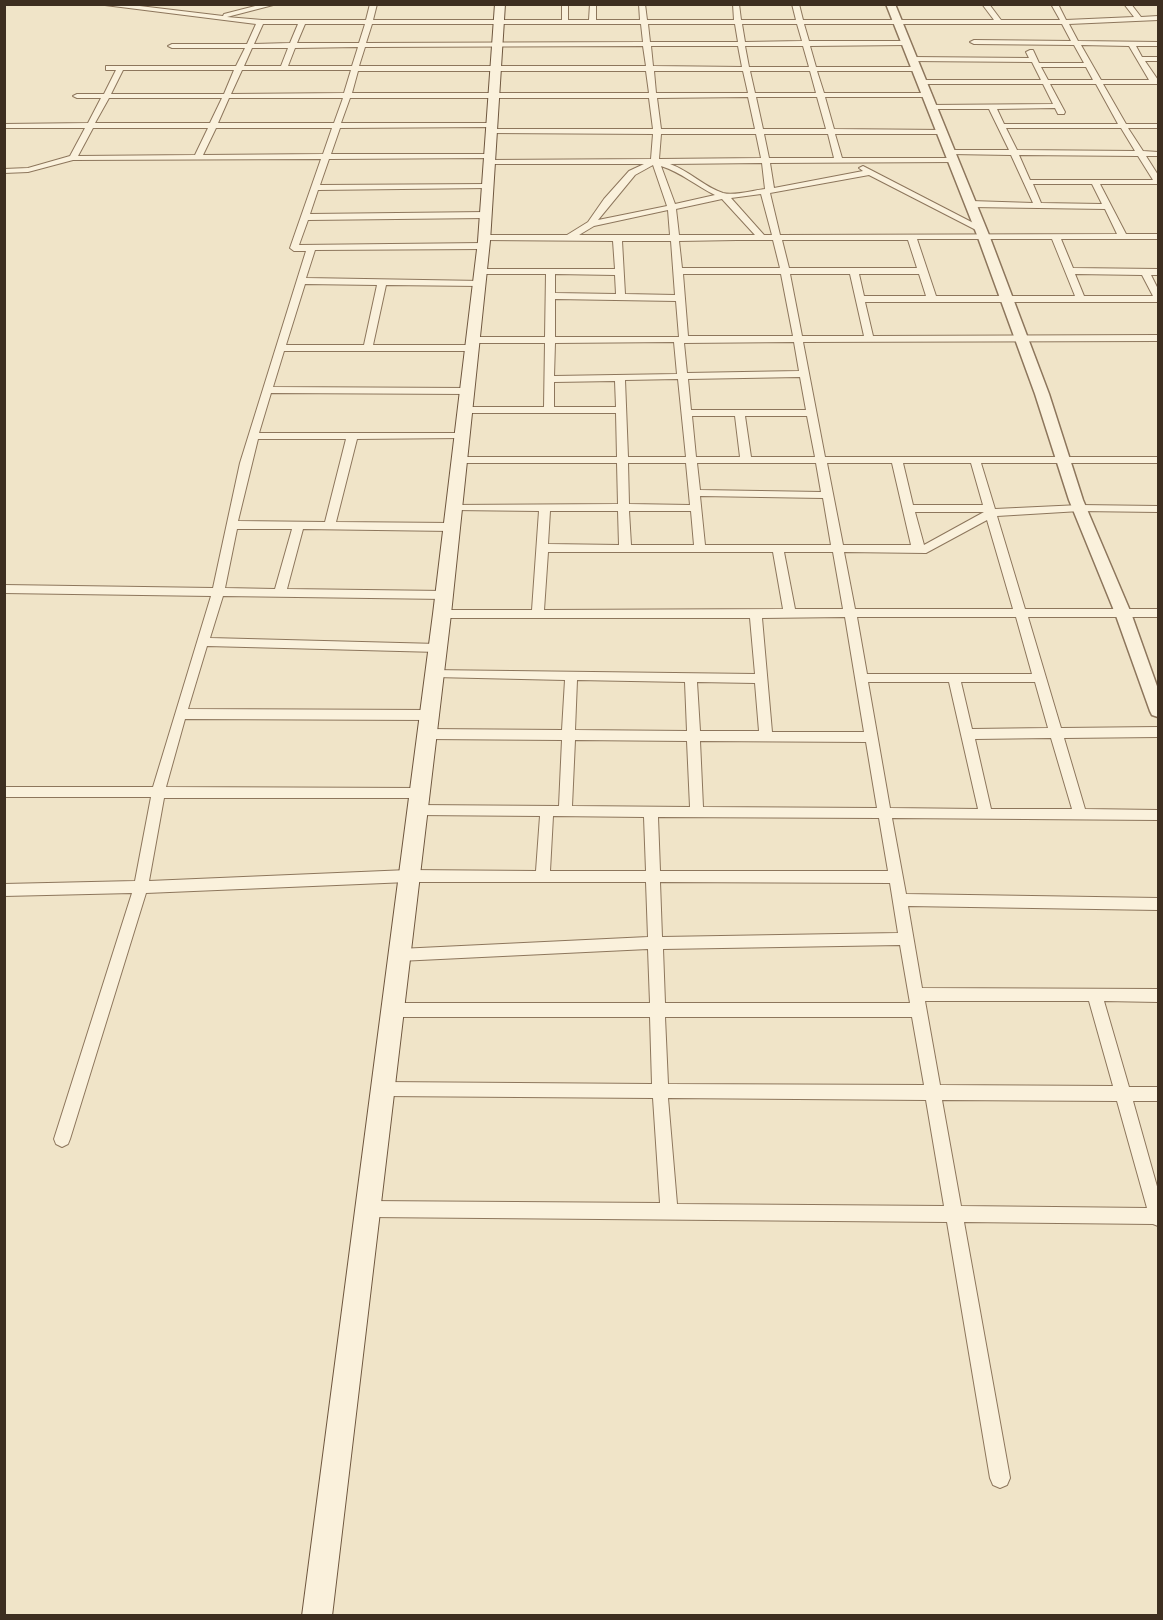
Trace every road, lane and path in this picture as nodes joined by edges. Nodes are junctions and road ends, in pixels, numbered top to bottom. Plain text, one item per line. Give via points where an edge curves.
1 (100, 4) edge
2 (174, 4) edge
3 (274, 4) edge
4 (374, 4) edge
5 (565, 4) edge
6 (593, 4) edge
7 (642, 4) edge
8 (736, 4) edge
9 (795, 4) edge
10 (890, 4) edge
11 (985, 4) edge
12 (1054, 4) edge
13 (1127, 4) edge
14 (122, 6) edge
15 (256, 7) edge
16 (166, 12) junction
17 (499, 13) edge
18 (219, 16) junction
19 (1158, 18) edge
20 (1139, 19) junction
21 (565, 21) junction
22 (592, 21) junction
23 (644, 21) junction
24 (738, 21) junction
25 (800, 21) junction
26 (896, 21) junction
27 (260, 22) junction
28 (302, 22) junction
29 (369, 22) junction
30 (966, 22) junction
31 (999, 22) junction
32 (1063, 22) junction
33 (974, 42) junction
34 (806, 43) junction
35 (906, 43) junction
36 (1025, 43) junction
37 (1076, 43) junction
38 (496, 44) junction
39 (646, 44) junction
40 (740, 44) junction
41 (1131, 44) junction
42 (1158, 44) edge
43 (249, 45) junction
44 (292, 45) junction
45 (362, 45) junction
46 (172, 46) dead end
47 (980, 59) junction
48 (1158, 59) edge
49 (1140, 60) junction
50 (1035, 62) junction
51 (1089, 65) junction
52 (109, 68) dead end
53 (121, 68) junction
54 (238, 69) junction
55 (283, 69) junction
56 (355, 69) junction
57 (494, 69) junction
58 (650, 69) junction
59 (747, 69) junction
60 (813, 69) junction
61 (922, 82) junction
62 (1046, 82) junction
63 (1100, 82) junction
64 (1156, 82) edge
65 (821, 95) junction
66 (77, 96) dead end
67 (106, 96) junction
68 (226, 96) junction
69 (347, 96) junction
70 (493, 96) junction
71 (653, 96) junction
72 (753, 96) junction
73 (992, 106) junction
74 (1058, 106) junction
75 (337, 125) junction
76 (4, 126) edge
77 (91, 126) junction
78 (212, 126) junction
79 (1002, 126) junction
80 (1068, 126) junction
81 (1123, 126) junction
82 (1158, 126) edge
83 (491, 128) junction
84 (657, 132) junction
85 (760, 132) junction
86 (831, 132) junction
87 (943, 132) junction
88 (1015, 153) junction
89 (1142, 153) junction
90 (1158, 154) edge
91 (326, 157) junction
92 (952, 157) junction
93 (73, 158) junction
94 (198, 158) junction
95 (489, 159) junction
96 (655, 161) junction
97 (844, 161) junction
98 (766, 162) junction
99 (4, 171) edge
100 (870, 172) junction
101 (1028, 182) junction
102 (1095, 182) junction
103 (1158, 182) edge
104 (487, 186) junction
105 (315, 188) junction
106 (768, 191) junction
107 (725, 197) junction
108 (971, 204) junction
109 (1038, 205) junction
110 (672, 207) junction
111 (1107, 207) junction
112 (485, 215) junction
113 (305, 217) junction
114 (591, 224) junction
115 (982, 232) junction
116 (778, 236) junction
117 (911, 236) junction
118 (1055, 236) junction
119 (761, 237) junction
120 (1123, 237) junction
121 (1158, 237) edge
122 (569, 238) junction
123 (617, 238) junction
124 (675, 238) junction
125 (483, 242) junction
126 (311, 248) junction
127 (678, 271) junction
128 (785, 271) junction
129 (854, 271) junction
130 (923, 271) junction
131 (1069, 271) junction
132 (551, 272) junction
133 (619, 272) junction
134 (1145, 272) junction
135 (1158, 272) edge
136 (480, 277) junction
137 (300, 281) junction
138 (382, 282) junction
139 (551, 296) junction
140 (621, 297) junction
141 (680, 298) junction
142 (1080, 298) junction
143 (1158, 298) edge
144 (860, 299) junction
145 (932, 299) junction
146 (1006, 299) junction
147 (1158, 338) edge
148 (798, 339) junction
149 (869, 339) junction
150 (1022, 339) junction
151 (550, 340) junction
152 (682, 340) junction
153 (472, 344) junction
154 (280, 348) junction
155 (368, 348) junction
156 (805, 374) junction
157 (683, 376) junction
158 (621, 377) junction
159 (549, 379) junction
160 (267, 390) junction
161 (467, 391) junction
162 (549, 410) junction
163 (621, 410) junction
164 (465, 411) junction
165 (687, 412) junction
166 (740, 413) junction
167 (812, 413) junction
168 (462, 435) junction
169 (253, 436) junction
170 (352, 436) junction
171 (459, 460) junction
172 (623, 460) junction
173 (692, 460) junction
174 (746, 460) junction
175 (821, 460) junction
176 (897, 460) junction
177 (975, 460) junction
178 (1064, 460) junction
179 (1158, 460) edge
180 (695, 493) junction
181 (828, 495) junction
182 (454, 507) junction
183 (545, 507) junction
184 (624, 507) junction
185 (696, 508) junction
186 (1080, 508) junction
187 (908, 509) junction
188 (1158, 509) edge
189 (989, 510) junction
190 (234, 525) junction
191 (299, 525) junction
192 (330, 526) junction
193 (452, 527) junction
194 (543, 548) junction
195 (625, 548) junction
196 (700, 548) junction
197 (778, 548) junction
198 (837, 548) junction
199 (918, 549) junction
200 (4, 589) edge
201 (218, 592) junction
202 (279, 593) junction
203 (443, 604) junction
204 (1019, 613) junction
205 (1123, 613) junction
206 (1158, 613) edge
207 (538, 614) junction
208 (756, 614) junction
209 (790, 614) junction
210 (850, 614) junction
211 (203, 642) junction
212 (438, 648) junction
213 (434, 674) junction
214 (571, 675) junction
215 (692, 677) junction
216 (861, 678) junction
217 (954, 678) junction
218 (1038, 678) junction
219 (761, 679) junction
220 (1158, 711) edge
221 (181, 714) junction
222 (428, 725) junction
223 (1158, 732) edge
224 (1055, 733) junction
225 (967, 734) junction
226 (568, 735) junction
227 (694, 736) junction
228 (766, 737) junction
229 (871, 738) junction
230 (5, 792) edge
231 (159, 792) junction
232 (418, 801) junction
233 (548, 811) junction
234 (565, 811) junction
235 (651, 811) junction
236 (697, 812) junction
237 (884, 813) junction
238 (987, 814) junction
239 (1080, 814) junction
240 (1158, 815) edge
241 (408, 876) junction
242 (543, 877) junction
243 (653, 877) junction
244 (895, 877) junction
245 (141, 887) junction
246 (4, 890) edge
247 (899, 900) junction
248 (1158, 904) edge
249 (906, 939) junction
250 (655, 943) junction
251 (399, 955) junction
252 (916, 994) junction
253 (1095, 995) junction
254 (1158, 995) edge
255 (392, 1010) junction
256 (657, 1010) junction
257 (919, 1010) junction
258 (382, 1089) junction
259 (660, 1091) junction
260 (933, 1092) junction
261 (1123, 1094) junction
262 (1158, 1094) edge
263 (62, 1139) dead end
264 (368, 1209) junction
265 (669, 1211) junction
266 (954, 1213) junction
267 (1158, 1216) edge
268 (1000, 1478) dead end
269 (317, 1616) edge

1 - 14 street
2 - 16 street
3 - 15 street
4 - 29 street
5 - 21 street
6 - 22 street
7 - 23 street
8 - 24 street
9 - 25 street
10 - 26 street
11 - 31 street
12 - 32 street
13 - 20 street
14 - 16 street
15 - 18 street
16 - 18 street
17 - 21 street
17 - 29 street
17 - 38 main road
18 - 27 street
19 - 20 street
20 - 32 street
21 - 22 street
22 - 23 street
23 - 24 street
23 - 39 street
24 - 25 street
24 - 40 street
25 - 26 street
25 - 34 street
26 - 30 street
26 - 35 street
27 - 28 street
27 - 43 street
28 - 29 street
28 - 44 street
29 - 45 street
30 - 31 street
30 - 33 street
31 - 32 street
32 - 37 street
33 - 36 street
33 - 47 street
34 - 35 street
34 - 40 street
34 - 60 street
35 - 61 street
36 - 37 street
36 - 50 street
37 - 41 street
37 - 51 street
38 - 39 street
38 - 45 street
38 - 57 main road
39 - 40 street
39 - 58 street
40 - 59 street
41 - 42 street
41 - 49 street
43 - 44 street
43 - 46 street
43 - 54 street
44 - 45 street
44 - 55 street
45 - 56 street
47 - 50 street
47 - 61 street
48 - 49 street
49 - 64 street
50 - 51 street
50 - 62 street
51 - 63 street
52 - 53 street
53 - 54 street
53 - 67 street
54 - 55 street
54 - 68 street
55 - 56 street
56 - 57 street
56 - 69 street
57 - 58 street
57 - 70 main road
58 - 59 street
58 - 71 street
59 - 60 street
59 - 72 street
60 - 61 street
60 - 65 street
61 - 62 street
61 - 65 street
61 - 73 street
61 - 87 street
62 - 63 street
62 - 74 street
63 - 64 street
63 - 81 street
65 - 72 street
65 - 86 street
66 - 67 street
67 - 68 street
67 - 77 street
68 - 69 street
68 - 78 street
69 - 70 street
69 - 75 street
70 - 71 street
70 - 83 main road
71 - 72 street
71 - 84 street
72 - 85 street
73 - 74 street
73 - 79 street
74 - 80 street
75 - 78 street
75 - 83 street
75 - 91 street
76 - 77 street
77 - 78 street
77 - 93 street
78 - 94 street
79 - 80 street
79 - 88 street
80 - 81 street
81 - 82 street
81 - 89 street
83 - 84 street
83 - 95 main road
84 - 85 street
84 - 96 street
85 - 86 street
85 - 98 street
86 - 87 street
86 - 97 street
87 - 92 street
88 - 89 street
88 - 92 street
88 - 101 street
89 - 90 street
89 - 103 street
91 - 94 street
91 - 95 street
91 - 105 street
92 - 97 street
92 - 108 street
93 - 94 street
93 - 99 street via 28,170
95 - 96 street
95 - 104 main road
96 - 98 street
96 - 107 street via 683,171
96 - 110 street
96 - 114 street via 632,172
97 - 98 street
97 - 100 street
98 - 106 street
100 - 106 street
100 - 115 street
101 - 102 street
101 - 109 street
102 - 103 street
102 - 111 street
104 - 105 street
104 - 112 main road
105 - 113 street
106 - 107 street
106 - 116 street
107 - 110 street
107 - 119 street
108 - 109 street
108 - 115 street
109 - 111 street
110 - 114 street
110 - 124 street
111 - 120 street
112 - 113 street
112 - 125 main road
113 - 126 street via 294,248
114 - 122 street
115 - 117 street
115 - 118 street
115 - 146 street
116 - 117 street
116 - 119 street
116 - 128 street
117 - 130 street
118 - 120 street
118 - 131 street
119 - 124 street
120 - 121 street
122 - 123 street
122 - 125 street
123 - 124 street
123 - 133 street
124 - 127 street
125 - 126 street
125 - 136 main road
126 - 137 street
127 - 128 street
127 - 141 street
128 - 129 street
128 - 148 street
129 - 130 street
129 - 144 street
130 - 145 street
131 - 134 street
131 - 142 street
132 - 133 street
132 - 136 street
132 - 139 street
133 - 140 street
134 - 135 street
134 - 143 street
136 - 138 street
136 - 153 main road
137 - 138 street
137 - 154 street
138 - 155 street
139 - 140 street
139 - 151 street
140 - 141 street
141 - 152 street
142 - 143 street
142 - 146 street
144 - 145 street
144 - 149 street
145 - 146 street
146 - 150 street
147 - 150 street
148 - 149 street
148 - 152 street
148 - 156 street
149 - 150 street
150 - 178 street
151 - 152 street
151 - 153 street
151 - 159 street
152 - 157 street
153 - 155 street
153 - 161 main road
154 - 155 street
154 - 160 street
156 - 157 street
156 - 167 street
157 - 158 street
157 - 165 street
158 - 159 street
158 - 163 street
159 - 162 street
160 - 161 street
160 - 169 street
161 - 164 main road
162 - 163 street
162 - 164 street
163 - 172 street
164 - 168 main road
165 - 166 street
165 - 173 street
166 - 167 street
166 - 174 street
167 - 175 street
168 - 170 street
168 - 171 main road
169 - 170 street
169 - 190 street
170 - 192 street
171 - 172 street
171 - 182 main road
172 - 173 street
172 - 184 street
173 - 174 street
173 - 180 street
174 - 175 street
175 - 176 street
175 - 181 street
176 - 177 street
176 - 187 street
177 - 178 street
177 - 189 street
178 - 179 street
178 - 186 street
180 - 181 street
180 - 185 street
181 - 198 street
182 - 183 street
182 - 193 main road
183 - 184 street
183 - 194 street
184 - 185 street
184 - 195 street
185 - 196 street
186 - 188 street
186 - 189 street
186 - 205 street
187 - 189 street
187 - 199 street
189 - 199 street via 946,539
189 - 204 street
190 - 191 street
190 - 201 street
191 - 192 street
191 - 202 street
192 - 193 street
193 - 203 main road
194 - 195 street
194 - 207 street
195 - 196 street
196 - 197 street
197 - 198 street
197 - 209 street
198 - 199 street
198 - 210 street
200 - 201 street
201 - 202 street
201 - 211 street
202 - 203 street
203 - 207 street
203 - 212 main road
204 - 205 street
204 - 210 street
204 - 218 street
205 - 206 street
205 - 220 street
207 - 208 street
208 - 209 street
208 - 219 street
209 - 210 street
210 - 216 street
211 - 212 street
211 - 221 street
212 - 213 main road
213 - 214 street
213 - 222 main road
214 - 215 street
214 - 226 street
215 - 219 street
215 - 227 street
216 - 217 street
216 - 229 street
217 - 218 street
217 - 225 street
218 - 224 street
219 - 228 street
221 - 222 street
221 - 231 street
222 - 226 street
222 - 232 main road
223 - 224 street
224 - 225 street
224 - 239 street
225 - 238 street
226 - 227 street
226 - 234 street
227 - 228 street
227 - 236 street
228 - 229 street
229 - 237 street
230 - 231 street
231 - 232 street
231 - 245 street
232 - 233 street
232 - 241 main road
233 - 234 street
233 - 242 street
234 - 235 street
235 - 236 street
235 - 243 street
236 - 237 street
237 - 238 street
237 - 244 street
238 - 239 street
239 - 240 street
241 - 242 street
241 - 245 street
241 - 251 main road
242 - 243 street
243 - 244 street
243 - 250 street
244 - 247 street
245 - 246 street
245 - 263 street
247 - 248 street
247 - 249 street
249 - 250 street
249 - 252 street
250 - 251 street
250 - 256 street
251 - 255 main road
252 - 253 street
252 - 257 street
253 - 254 street
253 - 261 street
255 - 256 street
255 - 258 main road
256 - 257 street
256 - 259 street
257 - 260 street
258 - 259 street
258 - 264 main road
259 - 260 street
259 - 265 street
260 - 261 street
260 - 266 street
261 - 262 street
261 - 267 street
264 - 265 street
264 - 269 main road
265 - 266 street
266 - 267 street
266 - 268 street

